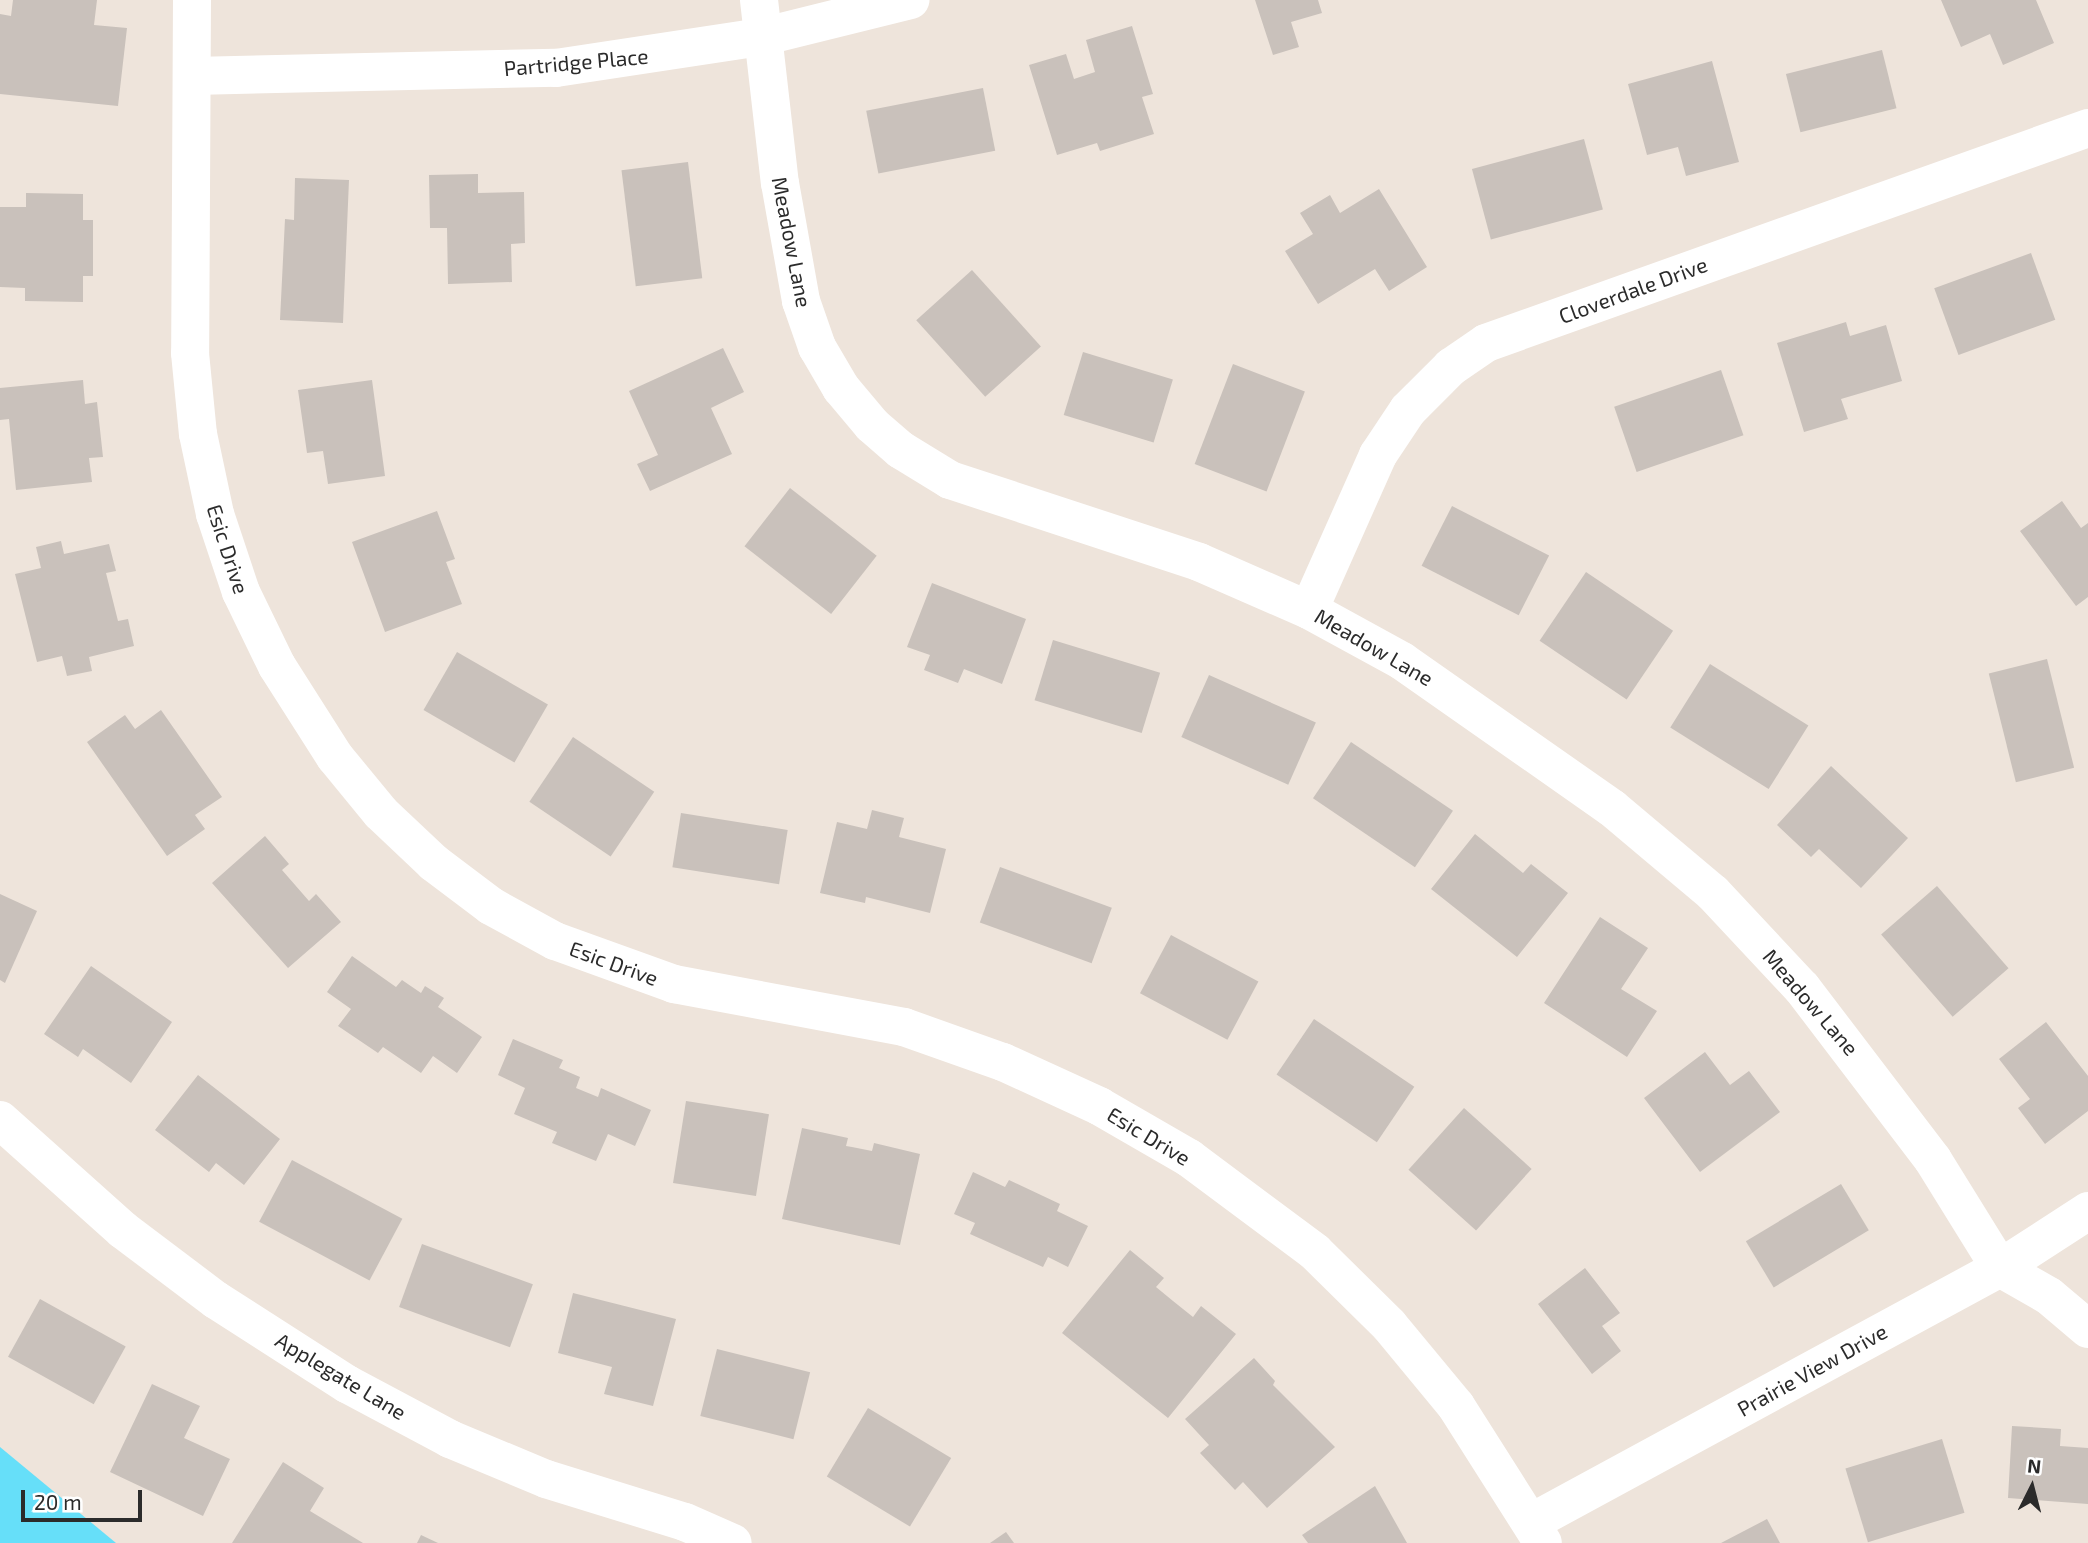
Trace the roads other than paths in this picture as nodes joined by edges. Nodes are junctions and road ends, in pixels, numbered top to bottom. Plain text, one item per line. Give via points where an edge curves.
1 (192, 0) edge
2 (759, 0) edge
3 (911, 0) edge
4 (761, 37) junction
5 (193, 76) junction
6 (2088, 128) edge
7 (1309, 610) junction
8 (0, 1120) edge
9 (2088, 1211) edge
10 (2000, 1268) junction
11 (2088, 1329) edge
12 (1538, 1533) edge
13 (733, 1543) edge

1 - 5 street, Esic Drive
2 - 4 street, Meadow Lane
3 - 4 street, Partridge Place
4 - 5 street, Partridge Place via 556,68
4 - 7 street, Meadow Lane via 801,301 823,357 841,388 872,425 901,450 950,480 1199,562
5 - 12 street, Esic Drive via 190,353 198,434 215,514 241,592 277,666 335,757 382,813 434,863 491,906 555,941 674,984 904,1027 1061,1088 1189,1158 1315,1252 1389,1325 1456,1406
6 - 7 street, Cloverdale Drive via 1486,343 1451,367 1408,410 1378,455
7 - 10 street, Meadow Lane via 1402,661 1492,719 1612,808 1713,893 1802,988 1878,1081
8 - 13 street, Applegate Lane via 123,1230 216,1300 347,1384 450,1439 546,1479 685,1522
9 - 10 street, Prairie View Drive
10 - 11 street, Meadow Lane via 2049,1296
10 - 12 street, Prairie View Drive

